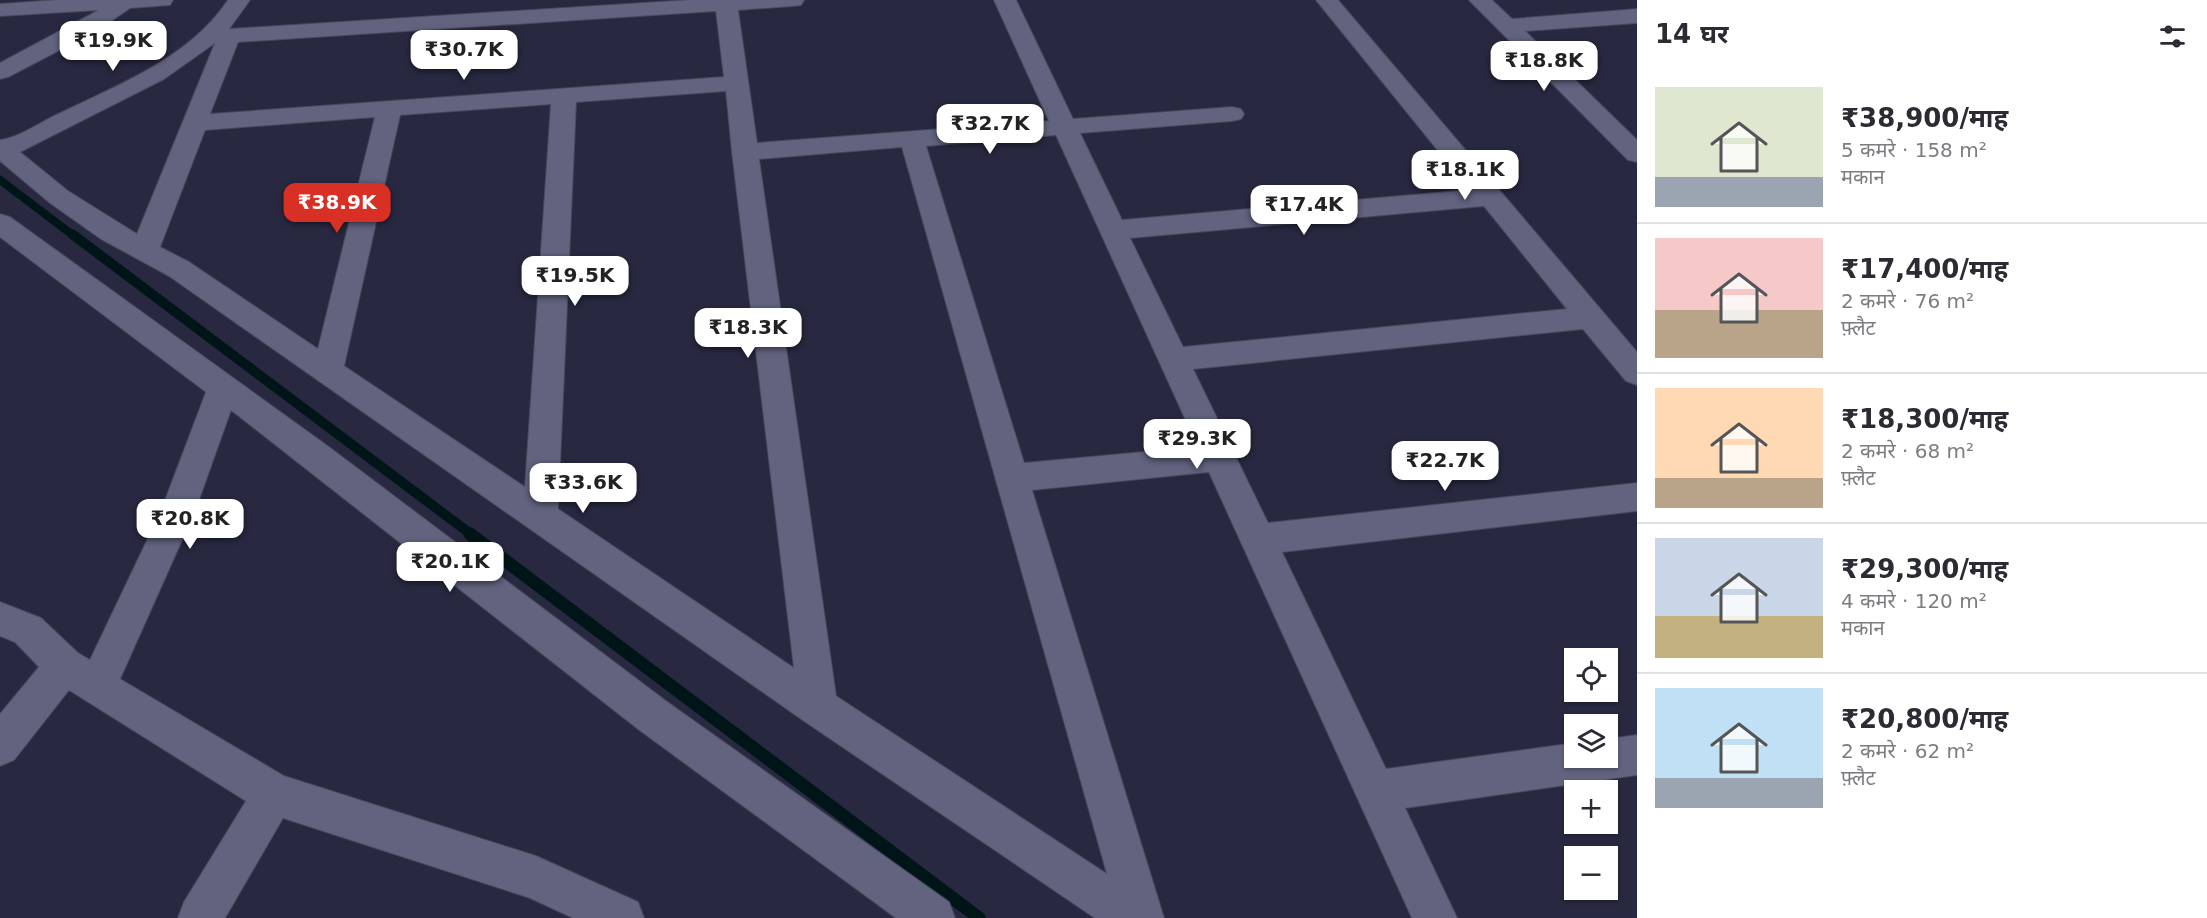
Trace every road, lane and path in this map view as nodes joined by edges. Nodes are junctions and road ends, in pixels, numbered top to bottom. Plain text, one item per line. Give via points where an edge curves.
1 (162, 0) edge
2 (239, 0) edge
3 (440, 0) edge
4 (793, 0) edge
5 (1005, 0) edge
6 (1326, 0) edge
7 (1480, 0) edge
8 (126, 2) junction
9 (712, 3) edge
10 (0, 10) edge
11 (1637, 16) edge
12 (436, 22) junction
13 (1506, 26) junction
14 (219, 37) junction
15 (0, 72) edge
16 (736, 82) junction
17 (564, 95) junction
18 (390, 107) junction
19 (1232, 114) dead end
20 (195, 123) junction
21 (1065, 128) junction
22 (912, 140) junction
23 (1, 150) edge
24 (745, 152) junction
25 (1637, 154) edge
26 (1491, 197) junction
27 (0, 223) edge
28 (1113, 230) junction
29 (145, 250) junction
30 (1591, 317) junction
31 (1174, 359) junction
32 (328, 370) junction
33 (1637, 373) edge
34 (223, 388) junction
35 (1220, 458) junction
36 (1014, 478) junction
37 (1637, 497) edge
38 (540, 516) junction
39 (1258, 539) junction
40 (0, 619) edge
41 (64, 666) junction
42 (97, 687) junction
43 (818, 707) junction
44 (0, 746) edge
45 (1637, 756) edge
46 (1376, 791) junction
47 (274, 794) junction
48 (200, 918) edge
49 (622, 918) edge
50 (933, 918) edge
51 (1134, 918) edge
52 (1142, 918) edge
53 (1435, 918) edge

1 - 8 street
2 - 14 street
3 - 12 street
4 - 9 street
5 - 21 street
6 - 26 street
7 - 13 street
8 - 10 street
8 - 15 street
9 - 12 street
9 - 16 street
11 - 13 street
12 - 14 street
13 - 25 street
14 - 20 street
14 - 23 street via 144,80
16 - 17 street
16 - 24 street
17 - 18 street
17 - 38 street
18 - 20 street
18 - 32 street
19 - 21 street
20 - 29 street
21 - 22 street
21 - 28 street
22 - 24 street
22 - 36 street
23 - 29 street via 59,197
24 - 43 street
26 - 28 street
26 - 30 street
27 - 34 street
28 - 31 street
29 - 32 street
30 - 31 street
30 - 33 street
31 - 35 street
32 - 38 street
34 - 42 street via 178,511
34 - 50 street via 652,715
35 - 36 street
35 - 39 street
36 - 52 street
37 - 39 street
38 - 43 street
39 - 46 street
40 - 41 street via 28,630
41 - 42 street
41 - 44 street
42 - 47 street
43 - 51 street
45 - 46 street
46 - 53 street
47 - 48 street
47 - 49 street via 536,878

